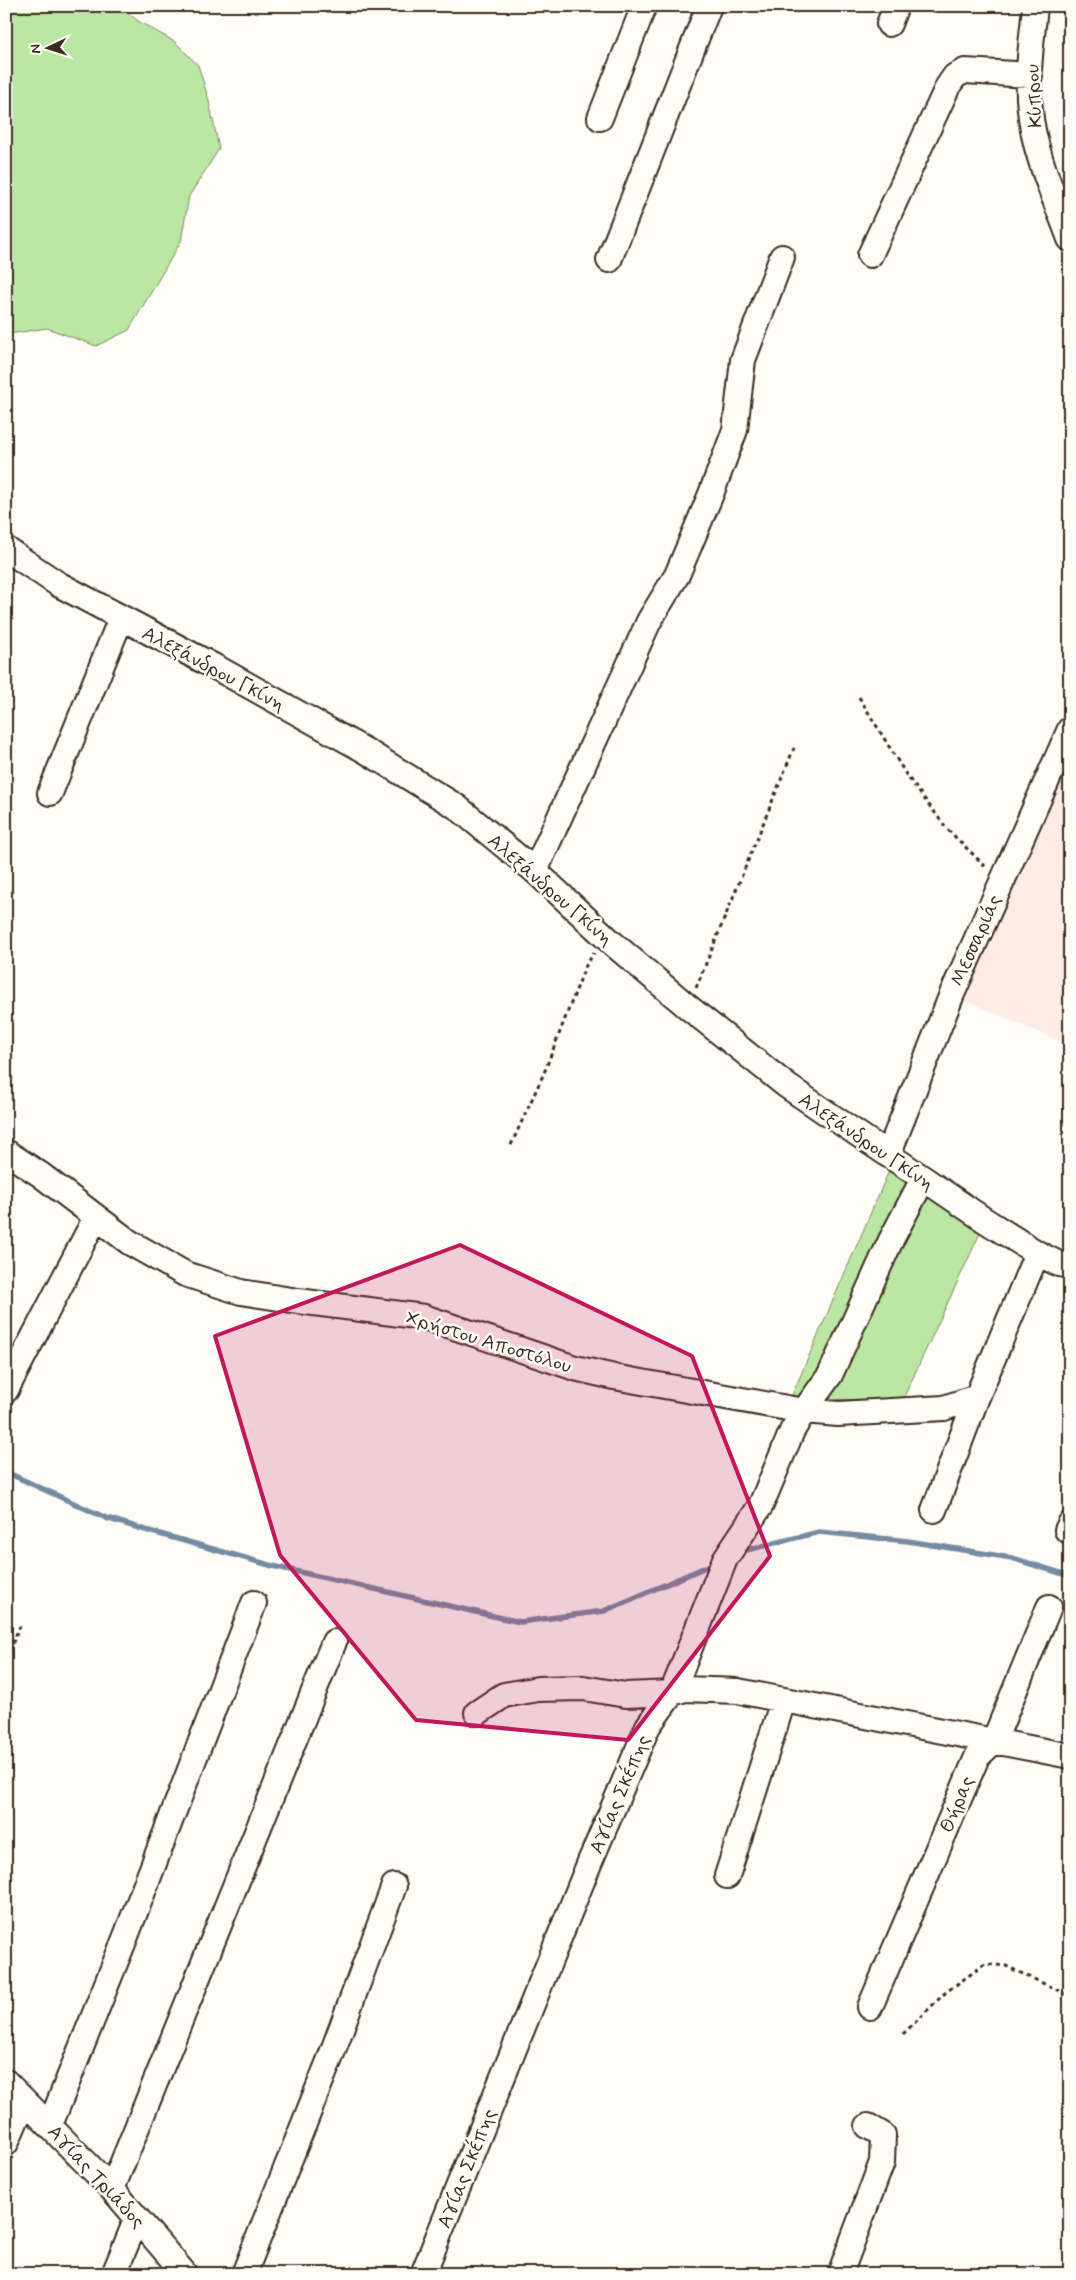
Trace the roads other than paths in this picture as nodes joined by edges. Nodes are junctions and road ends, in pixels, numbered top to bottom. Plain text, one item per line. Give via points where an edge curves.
1 (644, 6) edge
2 (709, 6) edge
3 (1035, 6) edge
4 (1030, 75) junction
5 (600, 118) dead end
6 (1070, 239) edge
7 (870, 255) dead end
8 (782, 257) dead end
9 (608, 260) dead end
10 (6, 549) edge
11 (121, 618) junction
12 (1070, 729) edge
13 (50, 793) dead end
14 (535, 871) junction
15 (6, 1152) edge
16 (888, 1155) junction
17 (923, 1179) junction
18 (96, 1217) junction
19 (1037, 1253) junction
20 (1070, 1266) edge
21 (6, 1390) edge
22 (977, 1397) junction
23 (804, 1411) junction
24 (934, 1510) dead end
25 (254, 1604) dead end
26 (1049, 1607) dead end
27 (334, 1642) dead end
28 (672, 1693) junction
29 (782, 1701) junction
30 (477, 1713) dead end
31 (994, 1741) junction
32 (1070, 1756) edge
33 (727, 1876) dead end
34 (394, 1886) dead end
35 (870, 2007) dead end
36 (6, 2082) edge
37 (24, 2101) junction
38 (50, 2125) junction
39 (868, 2126) dead end
40 (6, 2143) edge
41 (112, 2189) junction
42 (137, 2218) junction
43 (114, 2274) edge
44 (185, 2274) edge
45 (244, 2274) edge
46 (423, 2274) edge
47 (840, 2274) edge

1 - 5 street
2 - 9 street
3 - 4 street, Κύπρου
4 - 6 street, Κύπρου via 1030,111 1037,146
4 - 7 street via 965,71 954,76
8 - 14 street via 743,360 736,430 711,494 677,575 650,622
10 - 11 street, Αλεξάνδρου Γκίνη via 58,584
11 - 13 street
11 - 14 street, Αλεξάνδρου Γκίνη via 366,751 457,807
12 - 16 street, Μεσσαριάς via 952,994
14 - 16 street, Αλεξάνδρου Γκίνη via 604,936 688,1007 788,1086
15 - 18 street, Χρήστου Αποστόλου
16 - 17 street, Αλεξάνδρου Γκίνη
17 - 19 street, Αλεξάνδρου Γκίνη
17 - 23 street, Αγίας Σκέπης via 891,1240 830,1375
18 - 21 street
18 - 23 street, Χρήστου Αποστόλου via 129,1242 185,1274 241,1292 424,1317 614,1378
19 - 20 street, Αλεξάνδρου Γκίνη
19 - 22 street
22 - 23 street, Χρήστου Αποστόλου via 944,1408 838,1414
22 - 24 street
23 - 28 street, Αγίας Σκέπης via 792,1431 761,1505 725,1559
25 - 38 street
26 - 31 street, Θήρας
27 - 41 street
28 - 29 street via 684,1689 738,1691
28 - 30 street via 626,1695 582,1688 538,1689 504,1695
28 - 46 street, Αγίας Σκέπης via 648,1726
29 - 31 street
29 - 33 street
31 - 32 street
31 - 35 street, Θήρας via 976,1757
34 - 45 street
36 - 37 street, Αγίας Τριάδος
37 - 38 street, Αγίας Τριάδος
37 - 40 street
38 - 41 street, Αγίας Τριάδος
39 - 47 street via 883,2135 882,2162
41 - 42 street, Αγίας Τριάδος
42 - 43 street
42 - 44 street, Αγίας Τριάδος

